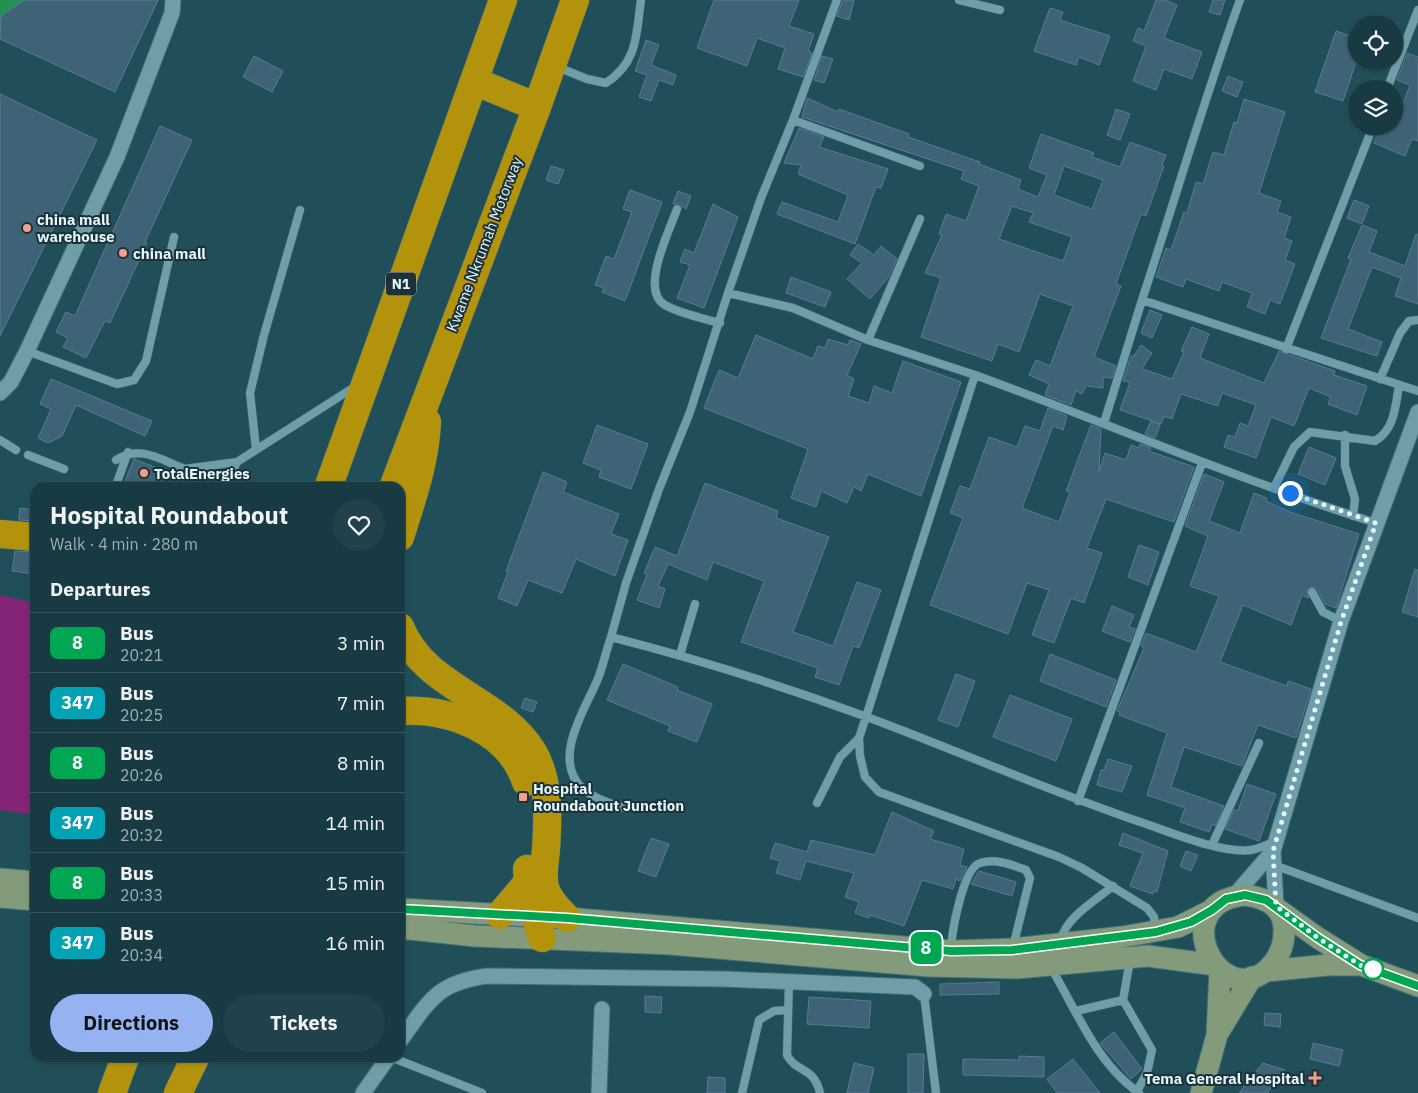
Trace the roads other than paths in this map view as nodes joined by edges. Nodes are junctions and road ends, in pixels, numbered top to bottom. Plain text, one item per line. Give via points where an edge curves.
1 (173, 0) edge
2 (503, 0) edge
3 (575, 0) edge
4 (641, 0) edge
5 (837, 0) edge
6 (959, 0) edge
7 (1240, 0) edge
8 (1000, 10) dead end
9 (1418, 10) edge
10 (551, 65) junction
11 (1391, 80) edge
12 (474, 81) junction
13 (537, 107) junction
14 (793, 120) junction
15 (1369, 135) edge
16 (920, 166) dead end
17 (678, 209) dead end
18 (300, 210) dead end
19 (920, 218) dead end
20 (174, 237) dead end
21 (728, 293) junction
22 (1142, 300) junction
23 (1418, 320) edge
24 (720, 323) junction
25 (868, 340) junction
26 (1286, 349) junction
27 (26, 352) junction
28 (975, 375) junction
29 (368, 377) junction
30 (1380, 380) junction
31 (430, 386) junction
32 (1399, 386) junction
33 (1418, 391) edge
34 (0, 394) edge
35 (1418, 412) edge
36 (1104, 422) junction
37 (1345, 436) junction
38 (0, 440) edge
39 (256, 449) junction
40 (16, 450) dead end
41 (128, 452) junction
42 (28, 455) dead end
43 (116, 460) dead end
44 (237, 462) junction
45 (1202, 462) junction
46 (64, 469) dead end
47 (185, 469) junction
48 (116, 482) edge
49 (180, 482) edge
50 (227, 482) edge
51 (330, 482) edge
52 (395, 482) edge
53 (1274, 488) junction
54 (1353, 516) junction
55 (405, 520) edge
56 (1376, 523) junction
57 (0, 534) edge
58 (30, 537) edge
59 (1312, 592) dead end
60 (695, 604) dead end
61 (1341, 622) junction
62 (405, 636) edge
63 (610, 637) junction
64 (680, 655) junction
65 (405, 711) edge
66 (866, 717) junction
67 (859, 738) junction
68 (1259, 743) dead end
69 (1078, 801) junction
70 (817, 803) dead end
71 (627, 809) dead end
72 (1212, 845) junction
73 (1274, 853) junction
74 (0, 879) edge
75 (30, 882) edge
76 (527, 883) junction
77 (1113, 886) junction
78 (1234, 896) junction
79 (0, 897) edge
80 (30, 900) edge
81 (1277, 908) junction
82 (405, 909) edge
83 (1212, 910) junction
84 (500, 915) junction
85 (567, 918) junction
86 (1418, 918) edge
87 (539, 928) junction
88 (405, 929) edge
89 (1156, 932) junction
90 (1060, 945) junction
91 (1012, 950) junction
92 (951, 951) junction
93 (1131, 958) junction
94 (880, 963) junction
95 (1360, 965) junction
96 (1047, 966) junction
97 (1217, 967) junction
98 (1259, 974) junction
99 (789, 982) junction
100 (877, 986) junction
101 (1418, 986) edge
102 (924, 994) joint
103 (1123, 1000) junction
104 (602, 1009) dead end
105 (787, 1010) junction
106 (1076, 1012) junction
107 (405, 1034) edge
108 (1217, 1035) junction
109 (111, 1062) edge
110 (124, 1062) edge
111 (180, 1062) edge
112 (193, 1062) edge
113 (385, 1062) edge
114 (403, 1062) edge
115 (106, 1093) edge
116 (112, 1093) edge
117 (168, 1093) edge
118 (178, 1093) edge
119 (363, 1093) edge
120 (482, 1093) edge
121 (599, 1093) edge
122 (742, 1093) edge
123 (820, 1093) edge
124 (936, 1093) edge
125 (1137, 1093) edge
126 (1201, 1093) edge

1 - 27 street via 172,13 116,157
2 - 12 highway, N1
3 - 10 highway, Kwame Nkrumah Motorway
4 - 10 lane via 633,54 621,74 606,83
5 - 14 lane
6 - 8 lane
7 - 22 lane via 1205,95
9 - 11 lane
10 - 13 highway, Kwame Nkrumah Motorway
12 - 13 highway
12 - 29 highway, N1
13 - 31 highway, Kwame Nkrumah Motorway
14 - 16 lane
14 - 21 lane via 761,198
15 - 26 lane
17 - 24 lane via 655,268 656,295 664,304
18 - 39 lane via 250,392
19 - 25 lane
20 - 27 lane via 146,361 134,380 117,384
21 - 24 lane
21 - 25 lane via 793,308
22 - 26 lane
22 - 36 lane
23 - 30 lane via 1410,321 1400,333
24 - 63 lane via 626,582
25 - 28 lane
26 - 30 lane
27 - 34 street via 11,382
28 - 36 lane
28 - 66 lane
29 - 39 lane
29 - 51 highway, N1
30 - 32 lane
31 - 52 highway, Kwame Nkrumah Motorway
31 - 55 highway via 425,452
32 - 33 lane
32 - 37 lane via 1391,426 1384,436 1375,441
35 - 56 street
36 - 45 lane
37 - 53 lane via 1310,432 1294,447
37 - 54 lane via 1345,466 1355,499
38 - 40 lane
39 - 44 lane
41 - 43 lane
41 - 47 lane via 141,452
41 - 48 lane
42 - 46 lane
44 - 47 lane
44 - 50 lane
45 - 53 lane
45 - 69 lane
47 - 49 lane
53 - 54 lane
54 - 56 lane
56 - 61 street
57 - 58 highway
59 - 61 lane via 1323,612
60 - 64 lane
61 - 73 street
62 - 85 highway via 416,655 432,671 504,720 533,753 541,771 548,813 545,887
63 - 64 lane
63 - 71 lane via 597,680 572,740 571,768 581,788 590,795
64 - 66 lane
65 - 76 highway via 425,710 465,720 495,739 517,762 530,800
66 - 67 lane
66 - 69 lane
67 - 70 lane via 840,757
67 - 77 lane via 865,777 880,792 1059,857
68 - 72 lane
69 - 72 lane
72 - 73 lane
73 - 78 street
73 - 81 street
73 - 86 lane
74 - 75 main road
76 - 84 highway
76 - 87 highway
77 - 89 lane via 1152,912
77 - 90 lane via 1074,919 1062,934
78 - 81 main road via 1256,896
78 - 83 main road
79 - 80 main road
81 - 95 main road
81 - 98 main road via 1283,919 1284,938 1278,956
82 - 84 main road
83 - 89 main road via 1178,927
83 - 97 main road via 1204,932 1204,944
84 - 87 main road
85 - 87 main road
85 - 92 main road
87 - 88 main road via 475,936
87 - 94 main road via 670,944
89 - 90 main road
90 - 91 main road
91 - 92 main road
91 - 92 lane via 1030,878 1026,870 1003,862 980,862 972,868 965,881 951,938
93 - 96 main road
93 - 97 main road via 1168,958
93 - 103 lane
94 - 96 main road via 987,969
94 - 100 street
95 - 98 main road via 1328,965
95 - 101 main road
96 - 106 lane
97 - 98 main road via 1235,977
97 - 108 main road
98 - 108 main road
99 - 100 street
99 - 105 lane
99 - 107 street via 471,978 443,988 431,998
100 - 102 street via 915,987
102 - 124 lane
103 - 106 lane
103 - 125 lane via 1152,1050
104 - 121 street
105 - 122 lane via 774,1011 759,1020
105 - 123 lane via 787,1055 791,1063 807,1070 818,1083
106 - 125 lane via 1099,1054
108 - 126 main road
109 - 115 highway
110 - 116 highway
111 - 117 highway
112 - 118 highway
113 - 119 street
114 - 120 lane

